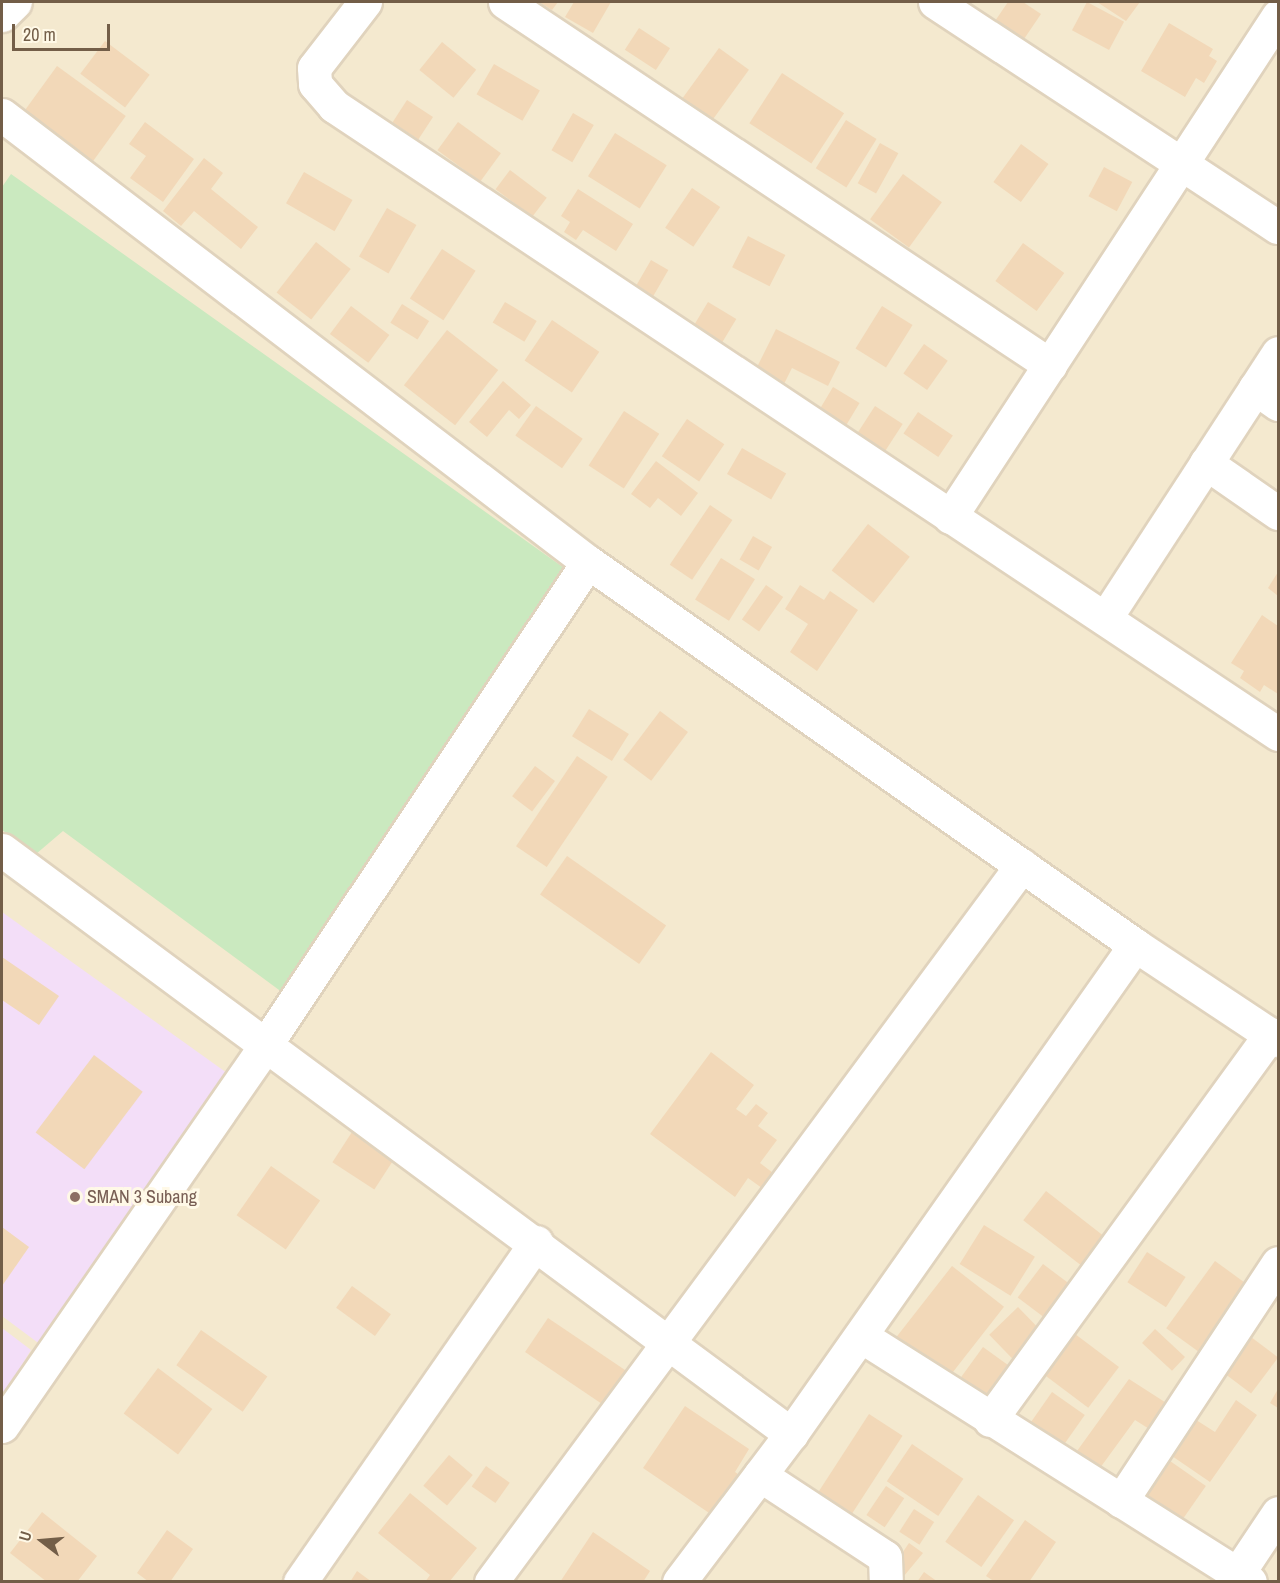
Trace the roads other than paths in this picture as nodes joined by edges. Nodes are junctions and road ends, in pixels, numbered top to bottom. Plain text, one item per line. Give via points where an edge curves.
1 (15, 2) edge
2 (365, 2) edge
3 (505, 2) edge
4 (935, 2) edge
5 (2, 15) edge
6 (1278, 16) edge
7 (2, 115) edge
8 (1182, 164) junction
9 (1278, 226) edge
10 (1278, 353) edge
11 (1050, 365) junction
12 (1267, 396) edge
13 (1206, 463) junction
14 (1278, 513) edge
15 (950, 517) junction
16 (588, 562) junction
17 (1106, 617) junction
18 (1278, 734) edge
19 (2, 850) edge
20 (1022, 866) junction
21 (1135, 945) junction
22 (1274, 1037) edge
23 (264, 1047) junction
24 (536, 1242) junction
25 (1278, 1263) edge
26 (861, 1336) junction
27 (668, 1340) junction
28 (990, 1420) junction
29 (2, 1426) edge
30 (792, 1434) junction
31 (760, 1475) junction
32 (1121, 1500) junction
33 (1278, 1512) edge
34 (1244, 1577) edge
35 (300, 1581) edge
36 (491, 1581) edge
37 (679, 1581) edge
38 (886, 1581) edge

1 - 5 street
2 - 15 street via 314,68 315,84 334,106
3 - 11 street
4 - 8 street
6 - 8 street
7 - 16 street
8 - 9 street
8 - 11 street
10 - 12 street
11 - 15 street
12 - 13 street
13 - 14 street
13 - 17 street
15 - 17 street
16 - 20 street
16 - 23 street
17 - 18 street
19 - 23 street
20 - 21 street
20 - 27 street
21 - 22 street
21 - 26 street
22 - 28 street
23 - 24 street
23 - 29 street
24 - 27 street
24 - 35 street
25 - 32 street
26 - 28 street
26 - 30 street
27 - 30 street
27 - 36 street
28 - 32 street
30 - 31 street
31 - 37 street
31 - 38 street via 885,1557
32 - 34 street
33 - 34 street

